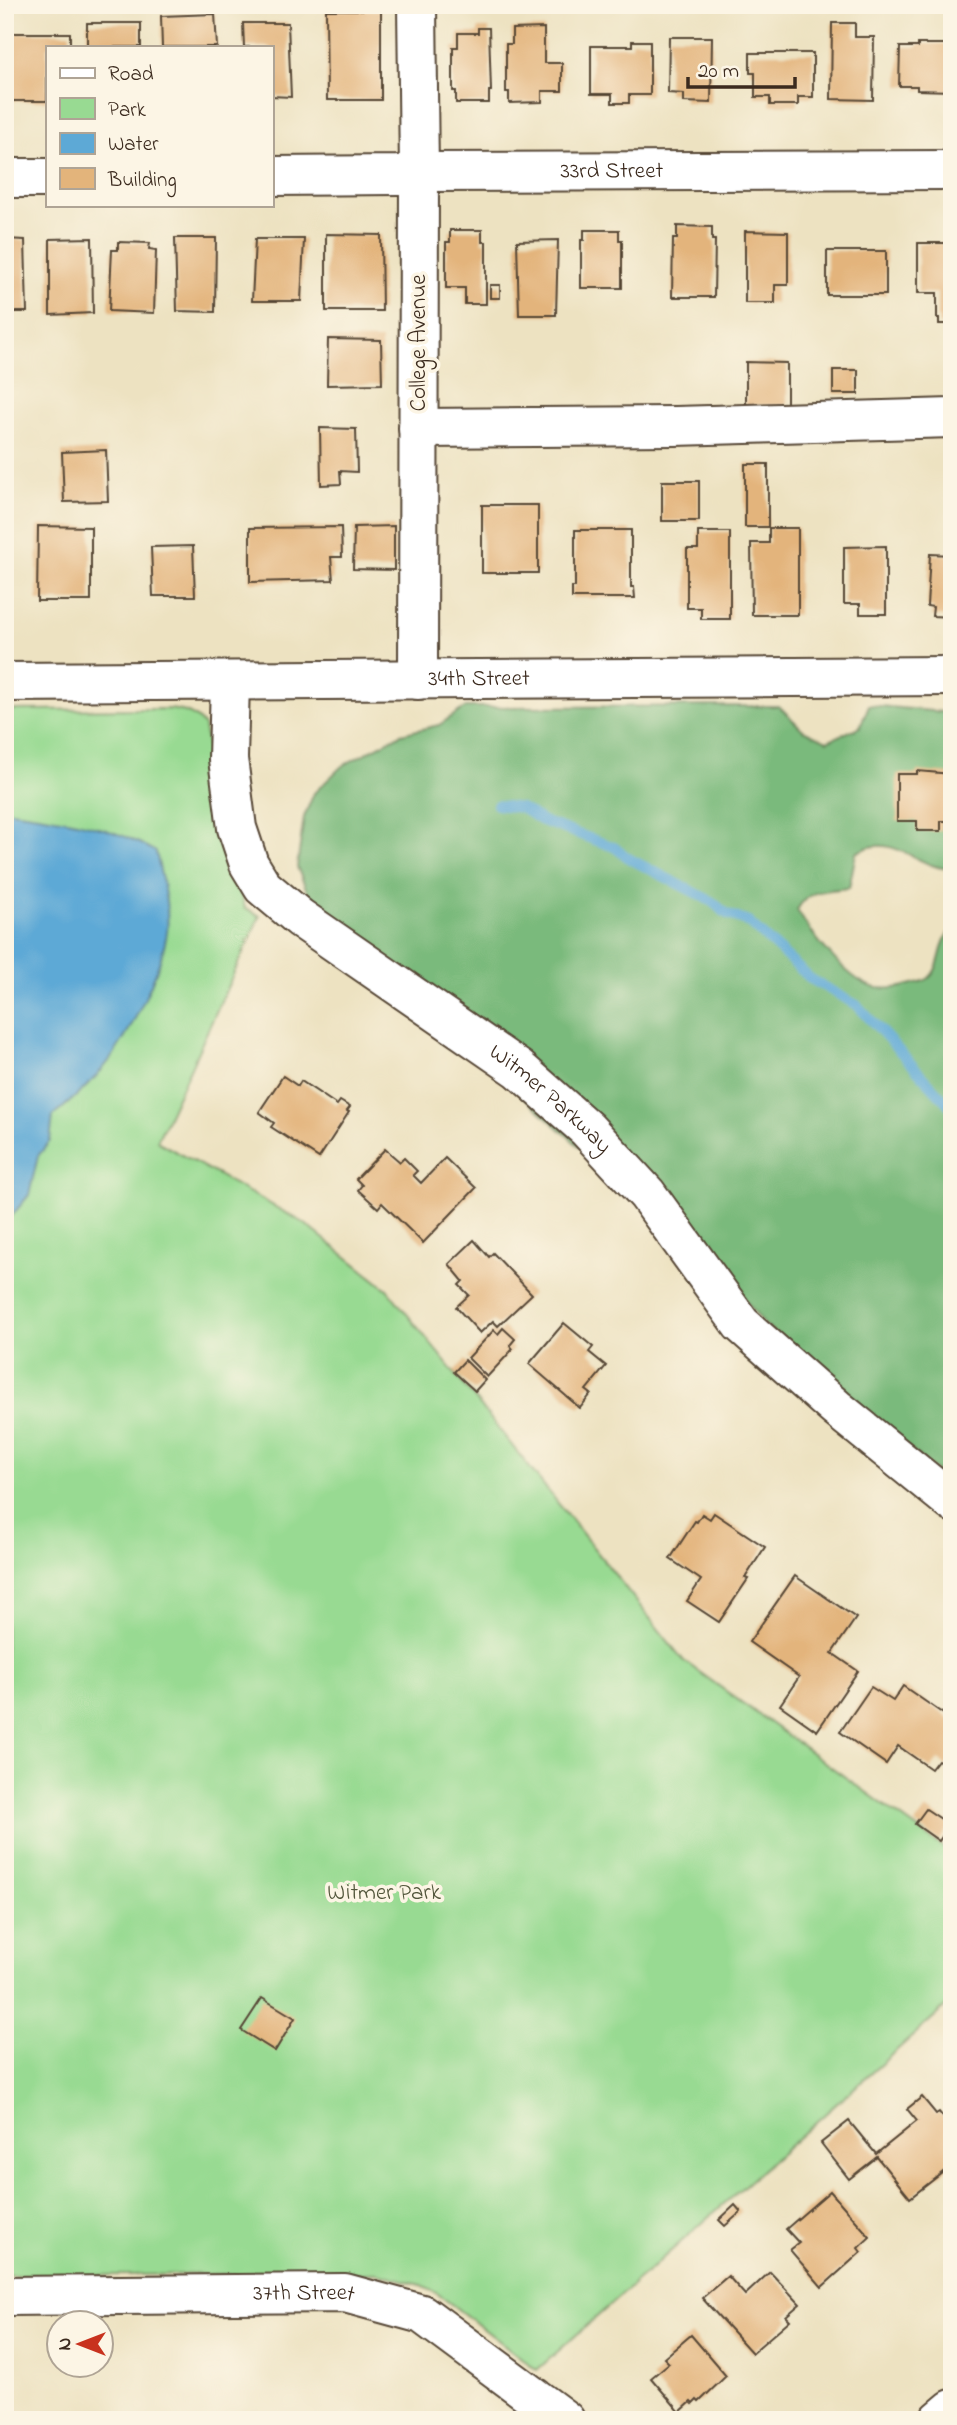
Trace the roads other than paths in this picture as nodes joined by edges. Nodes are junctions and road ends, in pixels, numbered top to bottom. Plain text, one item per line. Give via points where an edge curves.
1 (417, 5) edge
2 (952, 170) edge
3 (419, 173) junction
4 (273, 176) edge
5 (5, 178) edge
6 (46, 178) edge
7 (952, 418) edge
8 (418, 428) junction
9 (952, 676) edge
10 (418, 680) junction
11 (230, 681) junction
12 (5, 682) edge
13 (952, 1502) edge
14 (5, 2296) edge
15 (952, 2409) edge
16 (565, 2420) edge
17 (939, 2420) edge

1 - 3 street, College Avenue
2 - 3 street, 33rd Street
3 - 4 street, 33rd Street
3 - 8 street, College Avenue
5 - 6 street
7 - 8 street
8 - 10 street, College Avenue
9 - 10 street, 34th Street
10 - 11 street, 34th Street
11 - 12 street, 34th Street
11 - 13 street, Witmer Parkway via 228,759 237,828 249,864 263,887 300,918 519,1069 587,1129 647,1195 741,1324
14 - 16 street, 37th Street via 345,2293 422,2314
15 - 17 street

